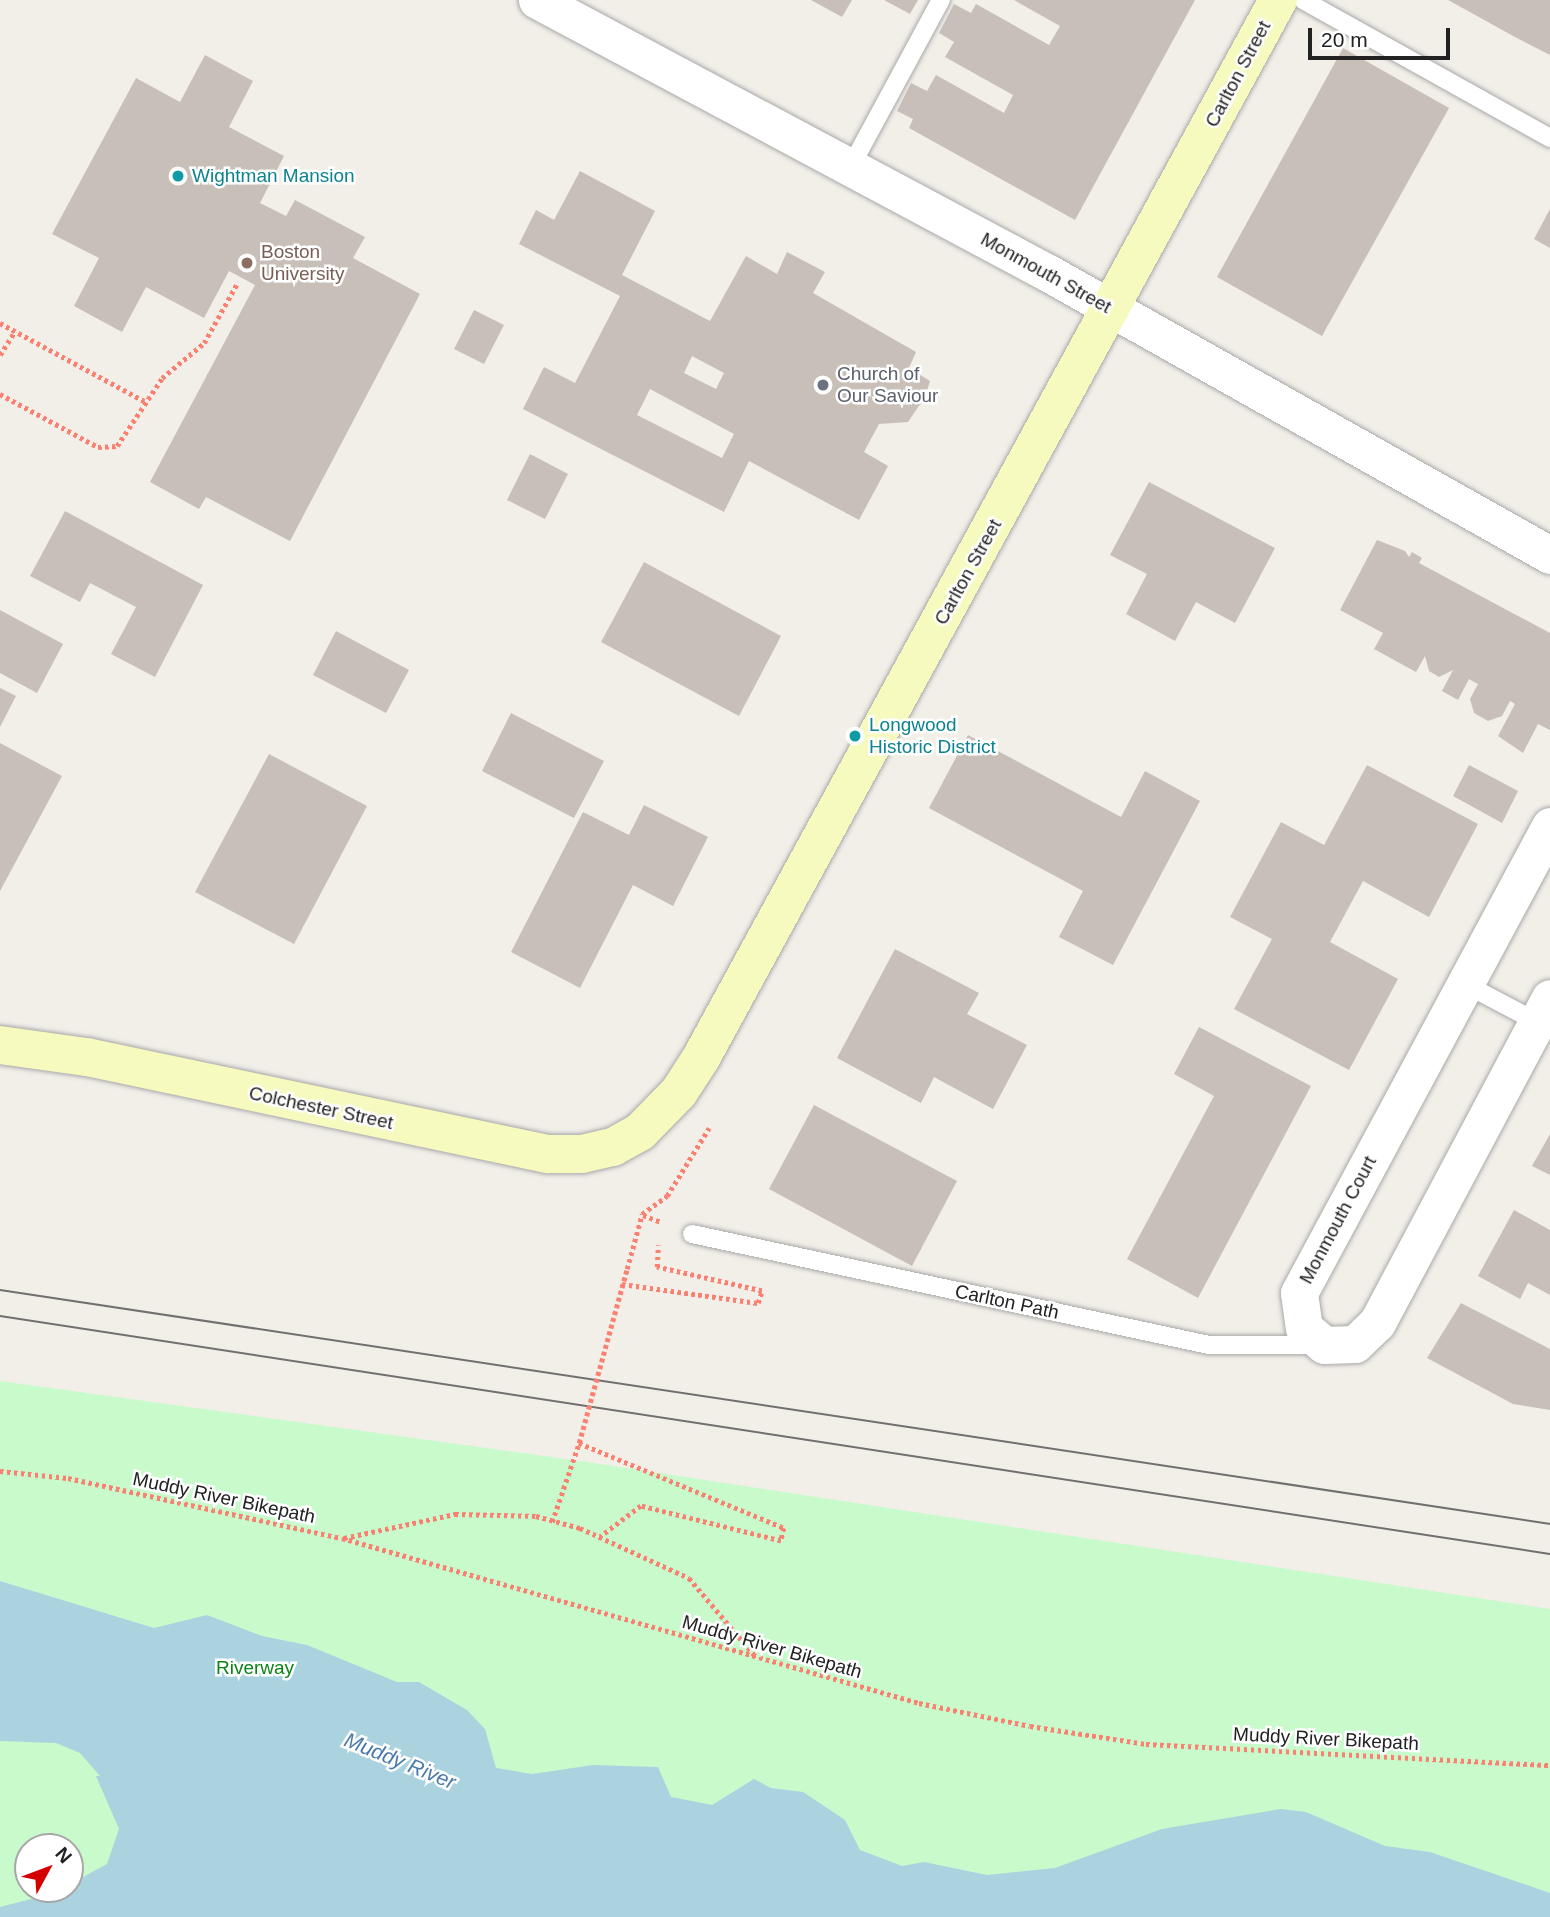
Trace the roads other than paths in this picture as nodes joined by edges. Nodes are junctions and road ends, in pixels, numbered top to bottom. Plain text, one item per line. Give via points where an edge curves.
1 (537, 0) edge
2 (941, 0) edge
3 (1278, 0) edge
4 (1303, 0) edge
5 (1550, 138) edge
6 (850, 168) junction
7 (1112, 309) junction
8 (1550, 555) edge
9 (1550, 826) edge
10 (1465, 984) junction
11 (1544, 1010) edge
12 (0, 1045) edge
13 (640, 1132) joint
14 (692, 1234) dead end
15 (1324, 1345) junction

1 - 6 street, Monmouth Street
2 - 6 lane
3 - 7 main road, Carlton Street
4 - 5 lane
6 - 7 street, Monmouth Street
7 - 8 street, Monmouth Street
7 - 13 main road, Carlton Street via 701,1058 679,1093
9 - 10 street, Monmouth Court
10 - 11 lane
10 - 15 street, Monmouth Court via 1299,1293 1304,1328
11 - 15 street via 1377,1323 1355,1344
12 - 13 main road, Colchester Street via 87,1057 548,1154 582,1154 613,1147
14 - 15 lane, Carlton Path via 1209,1345

